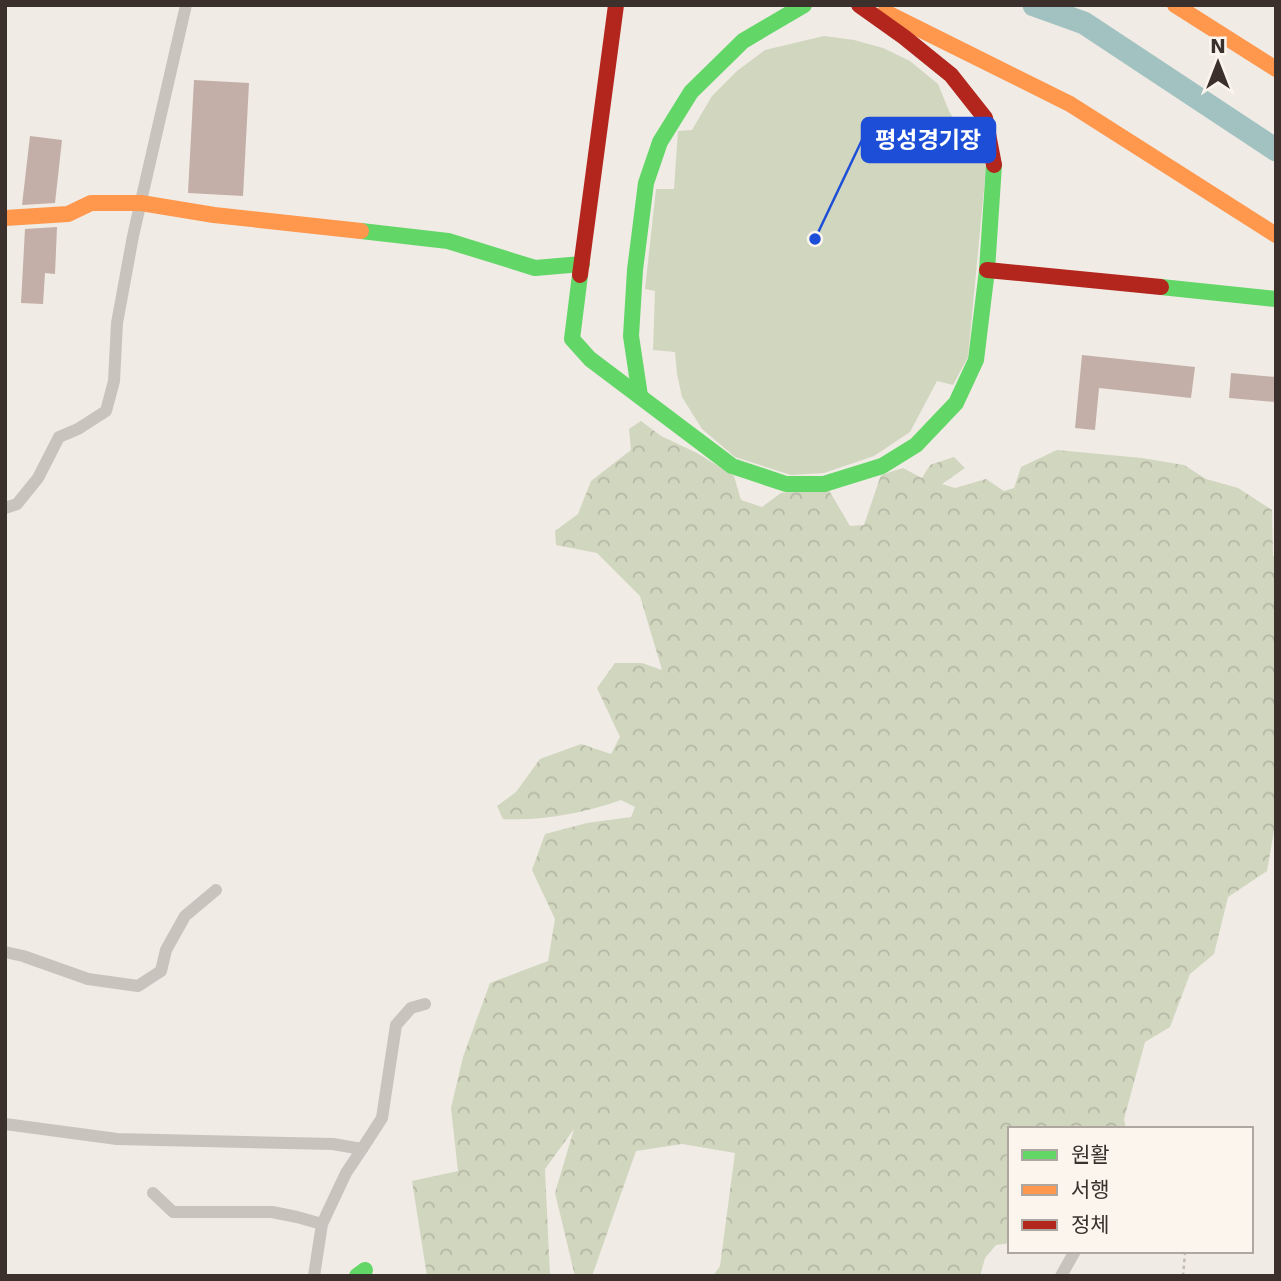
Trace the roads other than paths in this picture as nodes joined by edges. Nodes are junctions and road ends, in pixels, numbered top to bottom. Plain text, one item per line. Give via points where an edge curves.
1 (186, 5) edge
2 (616, 5) edge
3 (804, 5) edge
4 (859, 5) edge
5 (871, 5) edge
6 (1175, 5) edge
7 (1276, 69) edge
8 (141, 203) junction
9 (5, 218) edge
10 (1276, 235) edge
11 (582, 264) junction
12 (987, 270) junction
13 (1276, 299) edge
14 (640, 396) junction
15 (5, 508) edge
16 (216, 890) dead end
17 (5, 952) edge
18 (425, 1004) dead end
19 (5, 1124) edge
20 (362, 1149) junction
21 (153, 1192) dead end
22 (322, 1224) junction
23 (1074, 1253) edge
24 (314, 1276) edge
25 (1061, 1276) edge

1 - 8 street
2 - 11 street
3 - 14 street via 743,41 691,92 660,142 646,183 635,270 631,336
4 - 12 street via 951,75 985,118 995,169
5 - 10 street via 1070,104
6 - 7 street
8 - 9 street via 91,203 68,214
8 - 11 street via 448,241 535,268
8 - 15 street via 117,323 114,381 106,411 59,437 38,478 17,504
11 - 14 street via 572,339 590,359
12 - 13 street
12 - 14 street via 976,360 956,403 916,445 882,466 824,484 786,484 732,466
16 - 17 street via 185,916 166,950 161,971 138,986 88,979
18 - 20 street via 411,1008 396,1025 382,1118
19 - 20 street via 117,1139 333,1144
20 - 22 street
21 - 22 street via 173,1212 272,1212
22 - 24 street
23 - 25 street

